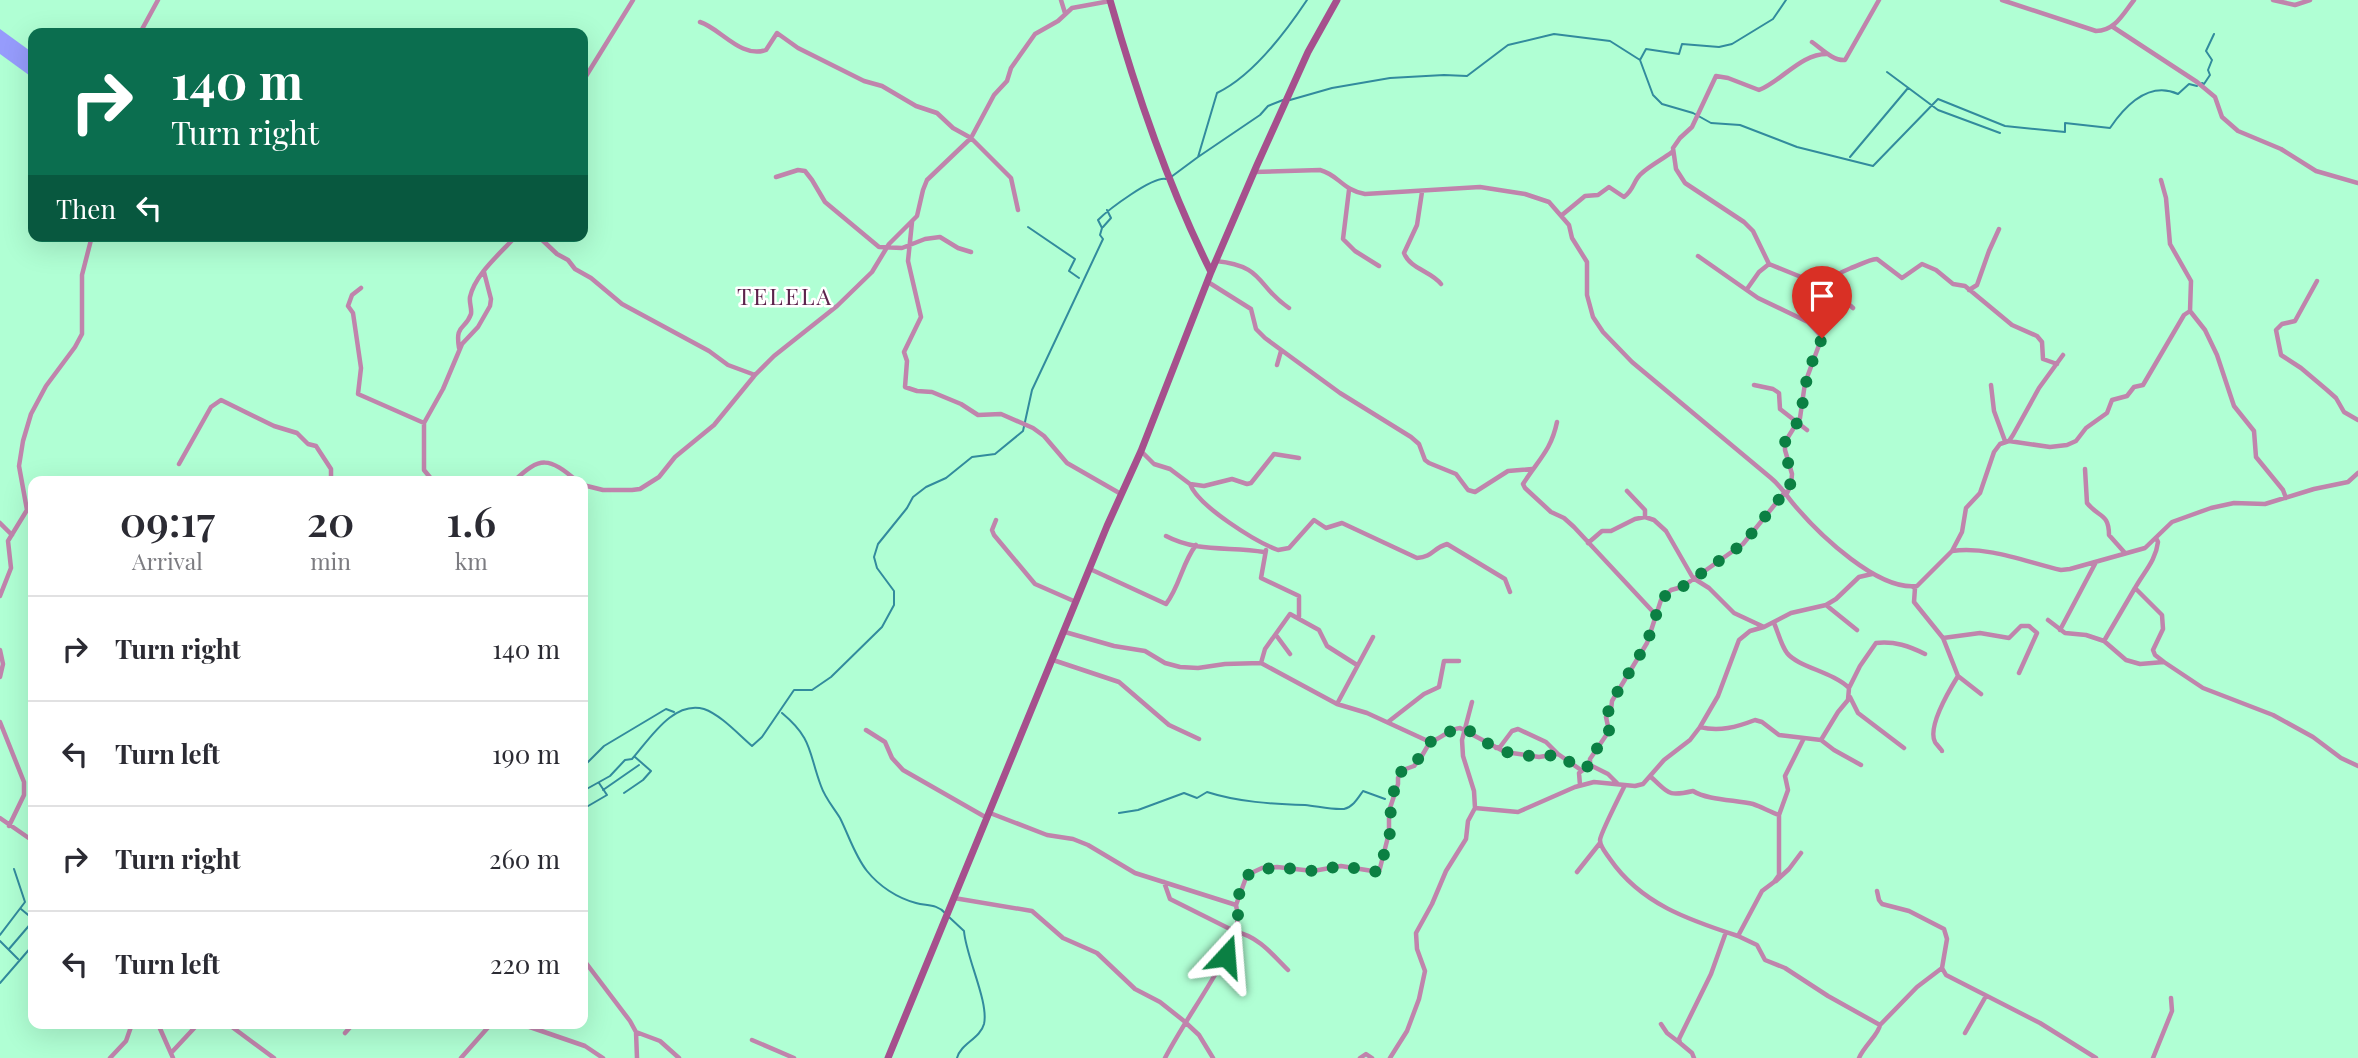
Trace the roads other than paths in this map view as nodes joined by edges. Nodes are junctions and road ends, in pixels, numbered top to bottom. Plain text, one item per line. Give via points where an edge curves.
1 (158, 0) edge
2 (633, 0) edge
3 (1061, 0) edge
4 (1110, 0) edge
5 (1336, 0) edge
6 (1879, 0) edge
7 (2002, 0) edge
8 (2134, 0) edge
9 (2273, 0) edge
10 (2311, 0) edge
11 (1065, 13) junction
12 (700, 22) dead end
13 (2113, 27) junction
14 (143, 28) edge
15 (1812, 41) dead end
16 (1828, 54) junction
17 (588, 73) edge
18 (971, 138) junction
19 (1672, 152) junction
20 (1254, 172) junction
21 (776, 177) dead end
22 (2161, 180) dead end
23 (2358, 183) edge
24 (1349, 190) junction
25 (1422, 192) junction
26 (1018, 210) dead end
27 (1562, 215) junction
28 (912, 222) junction
29 (1999, 229) dead end
30 (90, 242) edge
31 (511, 242) edge
32 (544, 242) edge
33 (912, 244) junction
34 (887, 248) junction
35 (971, 252) dead end
36 (1699, 256) dead end
37 (1216, 261) junction
38 (1769, 264) junction
39 (1379, 266) dead end
40 (484, 272) junction
41 (1211, 272) junction
42 (2317, 281) dead end
43 (1208, 282) junction
44 (1441, 285) dead end
45 (1823, 286) junction
46 (361, 288) dead end
47 (1747, 289) junction
48 (1969, 290) junction
49 (1289, 308) dead end
50 (1853, 308) dead end
51 (2190, 311) junction
52 (1804, 320) junction
53 (459, 350) junction
54 (1281, 351) junction
55 (2063, 355) dead end
56 (2057, 364) junction
57 (1277, 365) dead end
58 (755, 375) junction
59 (1754, 385) dead end
60 (1991, 385) dead end
61 (2358, 420) edge
62 (1798, 421) junction
63 (1557, 422) dead end
64 (424, 423) junction
65 (1807, 430) dead end
66 (2007, 441) junction
67 (1141, 452) junction
68 (1299, 458) dead end
69 (179, 464) dead end
70 (1532, 469) junction
71 (2085, 469) dead end
72 (2358, 473) edge
73 (331, 476) edge
74 (429, 476) edge
75 (520, 476) edge
76 (570, 476) edge
77 (1190, 484) junction
78 (588, 486) edge
79 (1627, 491) dead end
80 (1786, 492) junction
81 (1121, 494) junction
82 (2286, 498) junction
83 (28, 503) edge
84 (28, 514) edge
85 (1645, 517) junction
86 (996, 520) dead end
87 (0, 523) edge
88 (12, 535) junction
89 (1166, 536) dead end
90 (2156, 538) junction
91 (1588, 543) junction
92 (1196, 545) junction
93 (1269, 547) junction
94 (1952, 551) junction
95 (1265, 552) junction
96 (2125, 553) junction
97 (2096, 562) junction
98 (1090, 569) junction
99 (1873, 573) junction
100 (1693, 578) junction
101 (1912, 587) junction
102 (2135, 588) junction
103 (1510, 592) dead end
104 (0, 596) edge
105 (1076, 601) junction
106 (1826, 605) junction
107 (1656, 615) junction
108 (1299, 618) junction
109 (2048, 620) dead end
110 (1774, 623) junction
111 (1764, 627) junction
112 (1857, 630) dead end
113 (2060, 630) junction
114 (1065, 632) junction
115 (1276, 635) junction
116 (1373, 636) dead end
117 (1943, 638) junction
118 (2105, 641) junction
119 (0, 650) edge
120 (1290, 654) dead end
121 (1925, 654) dead end
122 (1053, 660) junction
123 (1459, 661) dead end
124 (2164, 662) junction
125 (1261, 663) junction
126 (1357, 665) junction
127 (2019, 673) dead end
128 (1958, 676) junction
129 (0, 677) edge
130 (1849, 688) junction
131 (1981, 694) dead end
132 (1850, 696) junction
133 (1472, 702) dead end
134 (1337, 704) junction
135 (0, 722) edge
136 (1388, 722) junction
137 (1700, 727) junction
138 (1465, 729) junction
139 (866, 730) dead end
140 (1199, 738) dead end
141 (1804, 738) junction
142 (1821, 740) junction
143 (1430, 742) junction
144 (1496, 748) junction
145 (1904, 748) dead end
146 (1942, 751) dead end
147 (1558, 754) junction
148 (1590, 765) junction
149 (1861, 765) dead end
150 (2358, 766) edge
151 (1581, 770) junction
152 (1651, 777) junction
153 (1617, 784) junction
154 (1580, 785) junction
155 (1625, 785) junction
156 (1475, 808) junction
157 (1779, 815) junction
158 (989, 816) junction
159 (0, 818) edge
160 (9, 826) junction
161 (28, 837) edge
162 (1600, 842) junction
163 (1801, 853) dead end
164 (1577, 873) dead end
165 (1164, 882) junction
166 (1774, 882) junction
167 (1877, 891) dead end
168 (954, 898) junction
169 (1236, 905) junction
170 (1236, 932) junction
171 (1726, 932) junction
172 (1738, 936) junction
173 (588, 966) edge
174 (1941, 968) junction
175 (1288, 970) dead end
176 (1986, 996) junction
177 (2171, 998) dead end
178 (1184, 1021) junction
179 (1661, 1024) dead end
180 (1880, 1025) junction
181 (130, 1029) edge
182 (160, 1029) edge
183 (194, 1029) edge
184 (235, 1029) edge
185 (349, 1029) edge
186 (487, 1029) edge
187 (536, 1029) edge
188 (636, 1032) junction
189 (345, 1033) dead end
190 (1965, 1033) dead end
191 (752, 1040) dead end
192 (1680, 1043) junction
193 (172, 1055) edge
194 (110, 1058) edge
195 (274, 1058) edge
196 (461, 1058) edge
197 (603, 1058) edge
198 (637, 1058) edge
199 (679, 1058) edge
200 (794, 1058) edge
201 (888, 1058) edge
202 (1166, 1058) edge
203 (1213, 1058) edge
204 (1360, 1058) edge
205 (1372, 1058) edge
206 (1390, 1058) edge
207 (1694, 1058) edge
208 (1859, 1058) edge
209 (2096, 1058) edge
210 (2154, 1058) edge

1 - 14 street
2 - 17 street
3 - 11 street
4 - 11 street
4 - 41 street via 1159,148
5 - 20 street
6 - 16 street via 1845,60
7 - 13 street via 2096,31
8 - 13 street
9 - 10 street via 2295,5
11 - 18 street via 1035,34
12 - 18 street via 727,41 758,52 765,51 777,33 864,81 937,113
13 - 23 street via 2197,82 2215,97 2222,117 2238,131 2281,149 2316,171
15 - 16 street
16 - 19 street via 1804,61 1759,90 1716,76 1692,127
18 - 26 street via 1011,178
18 - 28 street via 928,180
19 - 27 street via 1642,173 1625,197 1609,187 1598,195 1585,196
19 - 38 street via 1685,183 1744,222
20 - 24 street via 1320,170
20 - 37 street
21 - 34 street via 805,171 837,214 877,246
22 - 51 street via 2170,244 2191,281
24 - 25 street via 1384,195
24 - 39 street via 1343,239
25 - 27 street via 1497,189 1545,200
25 - 44 street via 1417,225 1404,253
27 - 80 street via 1587,262 1587,295 1603,332
28 - 33 street
28 - 34 street
29 - 48 street via 1977,285
30 - 83 street via 82,275 82,334 46,386 23,441 19,466
31 - 40 street
32 - 58 street via 622,304 728,365
33 - 34 street
33 - 35 street via 940,237
33 - 81 street via 908,261 921,317 904,352 905,387 932,392 978,415 1001,414 1033,428 1068,463
34 - 58 street via 850,294
36 - 47 street
37 - 41 street
37 - 49 street via 1235,263 1255,273
38 - 45 street
38 - 47 street
40 - 53 street via 470,297 470,315 458,332
40 - 53 street via 490,306
41 - 43 street
42 - 61 street via 2295,320 2276,331 2278,351
43 - 54 street via 1251,309 1258,332
43 - 67 street
45 - 48 street via 1838,272 1874,259 1902,278 1922,264
45 - 50 street
45 - 52 street
46 - 64 street via 348,306 353,313 360,368 358,394
47 - 52 street
48 - 56 street via 2012,325 2037,336 2043,359
51 - 66 street via 2143,385 2112,400 2107,413 2085,428 2076,441 2062,447
51 - 82 street via 2217,355 2234,406 2254,431 2256,457
52 - 62 street via 1822,338 1808,372
53 - 64 street
54 - 57 street
54 - 70 street via 1411,437 1429,463 1456,474 1468,490 1475,492 1508,471
55 - 56 street
56 - 66 street
58 - 78 street via 714,425 649,484 624,491
59 - 62 street via 1779,393 1780,409
60 - 66 street via 1994,411
62 - 65 street
62 - 80 street via 1785,442 1792,474
63 - 70 street via 1547,453
64 - 74 street via 424,470
66 - 94 street via 1994,452 1980,494 1966,508 1962,532
67 - 77 street
67 - 81 street
68 - 77 street via 1272,455 1258,477 1247,484 1232,480
69 - 73 street via 211,407 221,400 316,446
70 - 91 street via 1524,488
71 - 96 street via 2087,503 2105,517 2109,535
72 - 82 street via 2348,482
75 - 76 street via 544,462
77 - 93 street via 1212,508
79 - 85 street via 1645,510
80 - 99 street via 1845,555
80 - 100 street via 1743,544
81 - 98 street
82 - 90 street via 2211,508 2172,522
84 - 88 street
85 - 91 street via 1602,531
85 - 100 street via 1666,531
86 - 105 street via 994,535 1035,584
87 - 88 street
88 - 104 street via 8,544 10,575
89 - 92 street
90 - 96 street via 2145,548
90 - 102 street via 2151,564
91 - 107 street
92 - 95 street
92 - 98 street via 1167,604
93 - 95 street
93 - 103 street via 1289,548 1314,520 1326,528 1342,523 1417,558 1447,544 1505,579
94 - 97 street via 1993,553 2061,570
94 - 101 street
95 - 108 street via 1262,579 1299,596
96 - 97 street
97 - 113 street
98 - 105 street
99 - 101 street
99 - 106 street via 1859,577
100 - 107 street via 1666,594
100 - 111 street via 1734,613
101 - 117 street via 1914,602
102 - 118 street
102 - 124 street via 2162,615 2163,629 2153,650
105 - 114 street
106 - 110 street via 1791,613
106 - 112 street
107 - 148 street via 1647,643 1612,701 1605,721 1610,729
108 - 115 street via 1288,615
108 - 126 street via 1319,630 1327,646
109 - 113 street
110 - 111 street
110 - 130 street via 1790,657
111 - 137 street via 1739,640 1718,696
113 - 118 street
114 - 122 street
114 - 125 street via 1145,651 1180,667
115 - 120 street
115 - 125 street
116 - 126 street
117 - 127 street via 1980,633 2008,638 2021,626 2029,626 2037,633
117 - 128 street
118 - 124 street via 2126,660
119 - 129 street
121 - 130 street via 1898,643 1876,643
122 - 140 street via 1119,682 1167,724
122 - 158 street
123 - 136 street via 1444,661 1439,687
124 - 150 street via 2203,688 2273,715
125 - 134 street
126 - 134 street
128 - 131 street
128 - 146 street via 1934,726 1935,742
130 - 132 street
132 - 142 street
132 - 145 street via 1858,713
133 - 138 street
134 - 136 street
135 - 160 street via 24,782 24,795
136 - 143 street
137 - 141 street via 1731,729 1755,720 1779,735
137 - 152 street
138 - 143 street via 1453,729
138 - 144 street
138 - 156 street via 1463,756
139 - 158 street via 885,742 903,770
141 - 142 street
141 - 157 street via 1785,776 1788,790
142 - 149 street
143 - 169 street via 1420,759 1398,778 1379,872 1341,866 1313,871 1262,868 1247,876
144 - 147 street via 1539,757
144 - 147 street via 1518,729 1546,742
147 - 151 street
148 - 151 street
148 - 153 street
151 - 154 street
152 - 155 street via 1643,784
152 - 157 street via 1669,794 1693,791
153 - 154 street
153 - 155 street
154 - 156 street via 1518,812
155 - 162 street
156 - 206 street via 1465,839 1416,933 1425,971 1419,999
157 - 166 street via 1780,869
158 - 165 street via 1081,842 1135,873
158 - 168 street
159 - 160 street
160 - 161 street
162 - 164 street
162 - 171 street via 1616,868 1652,901
163 - 166 street
165 - 169 street
165 - 170 street via 1170,899
166 - 172 street via 1762,891
167 - 174 street via 1882,904 1909,911 1944,929 1947,939
168 - 178 street via 1032,911 1063,938 1097,953 1135,989
168 - 201 street
169 - 170 street
170 - 175 street via 1265,946
170 - 178 street via 1197,1007
171 - 172 street
171 - 192 street
172 - 180 street via 1757,945 1765,960
173 - 188 street
174 - 176 street
174 - 180 street
176 - 190 street
176 - 209 street
177 - 210 street via 2172,1011
178 - 202 street
178 - 203 street
179 - 192 street
180 - 208 street
181 - 194 street
182 - 193 street
183 - 193 street
184 - 195 street
185 - 189 street
186 - 196 street
187 - 197 street via 585,1046
188 - 198 street
188 - 199 street via 660,1041
191 - 200 street
192 - 207 street
204 - 205 street via 1366,1054

